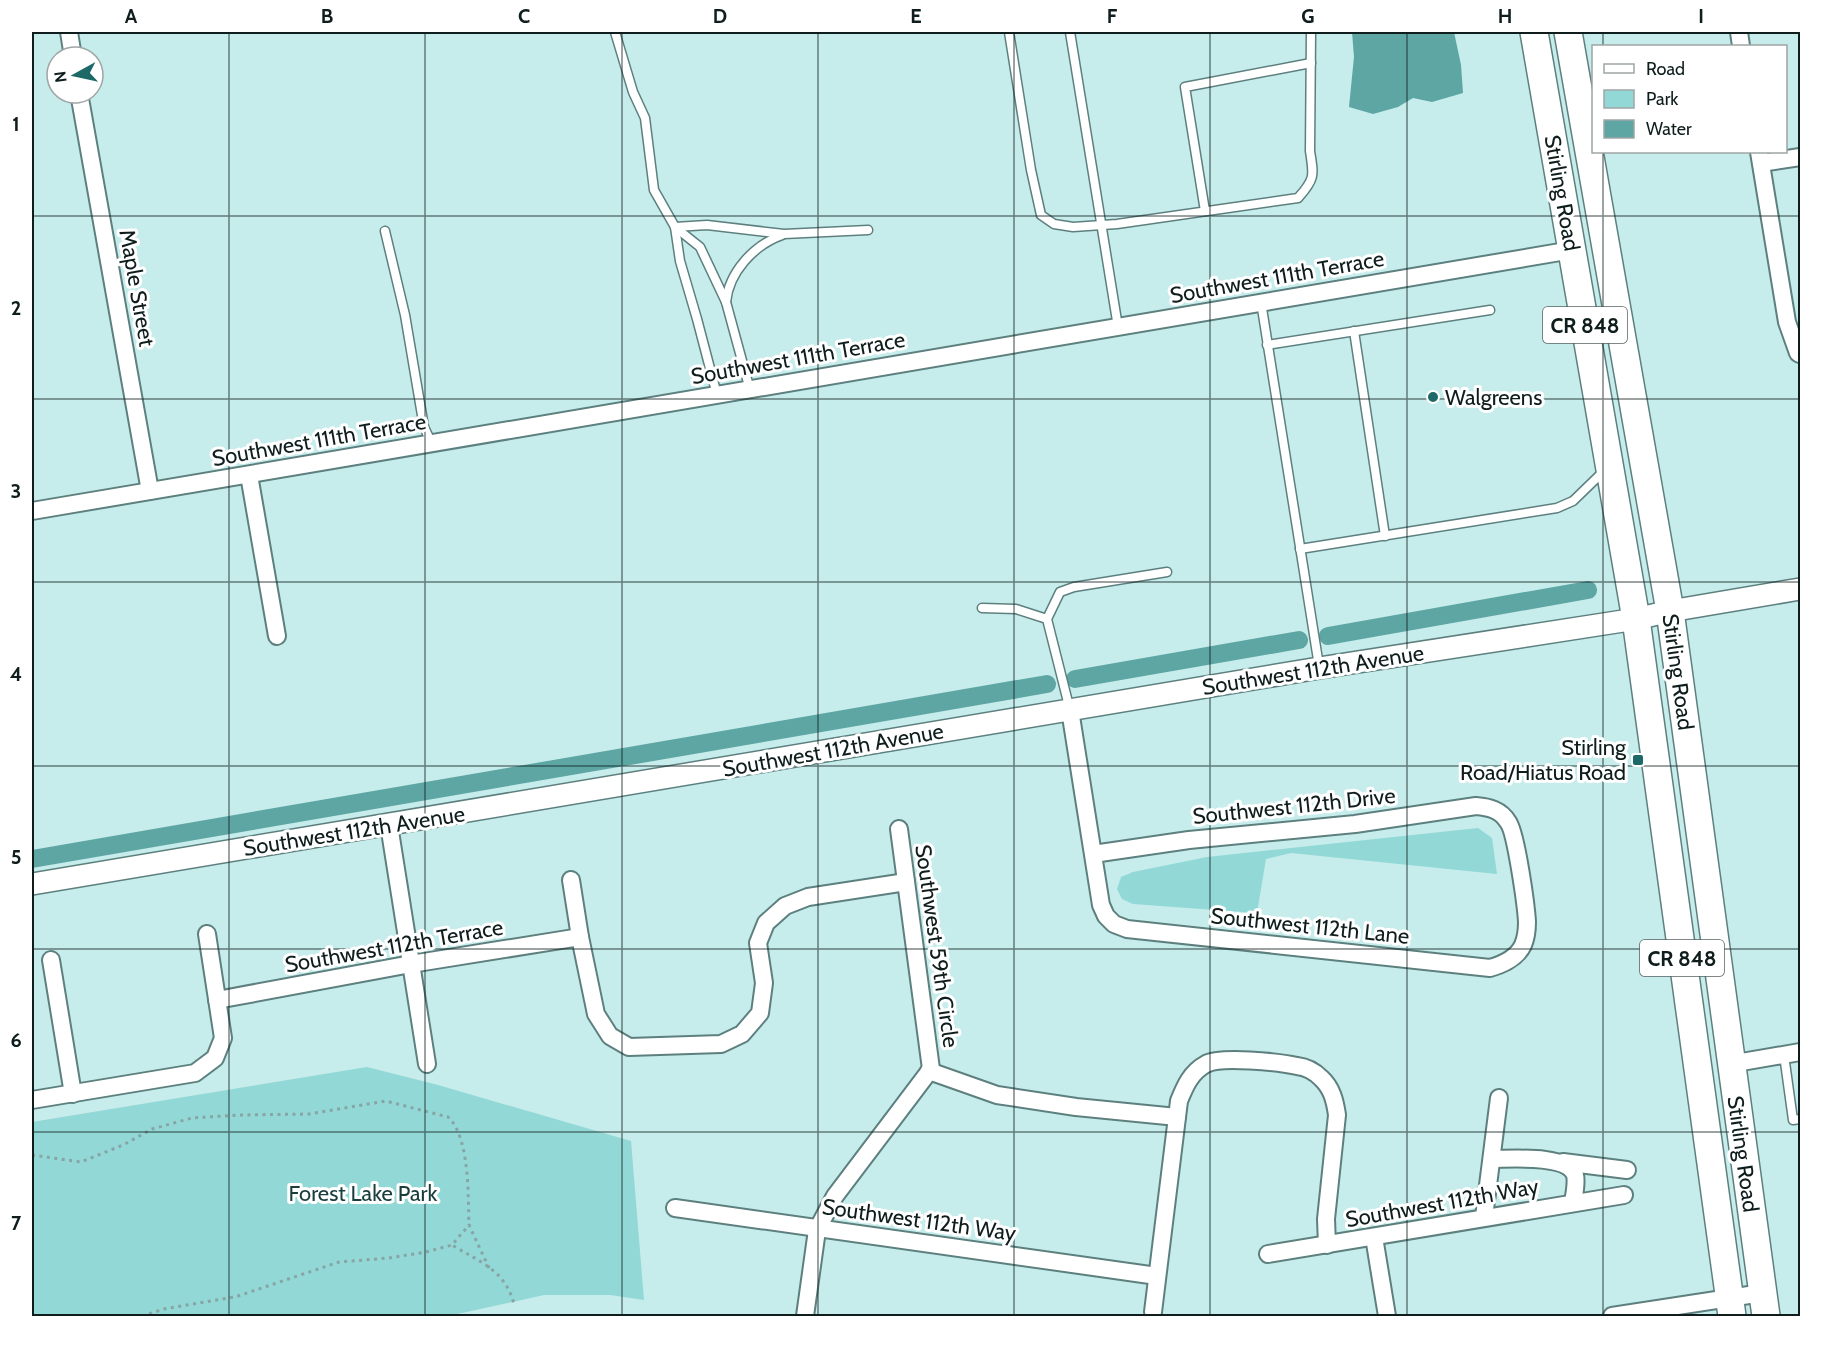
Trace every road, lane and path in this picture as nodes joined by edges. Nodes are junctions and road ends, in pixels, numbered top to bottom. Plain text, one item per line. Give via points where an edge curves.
1 (615, 32) edge
2 (1009, 32) edge
3 (1070, 32) edge
4 (1311, 32) edge
5 (1534, 32) edge
6 (1568, 32) edge
7 (1311, 63) junction
8 (81, 105) edge
9 (1760, 157) edge
10 (1800, 157) edge
11 (1205, 211) junction
12 (1100, 225) junction
13 (675, 227) junction
14 (868, 230) dead end
15 (385, 231) dead end
16 (784, 234) junction
17 (1572, 249) junction
18 (726, 302) junction
19 (1261, 302) junction
20 (1490, 310) dead end
21 (1118, 327) junction
22 (1354, 332) junction
23 (1267, 345) junction
24 (1799, 353) edge
25 (750, 390) junction
26 (717, 395) junction
27 (432, 444) junction
28 (1609, 466) junction
29 (249, 475) junction
30 (150, 491) junction
31 (32, 512) edge
32 (1385, 536) junction
33 (1300, 549) junction
34 (1167, 572) dead end
35 (1800, 590) edge
36 (982, 608) dead end
37 (1670, 611) junction
38 (1047, 619) junction
39 (1635, 619) junction
40 (277, 636) dead end
41 (1319, 668) junction
42 (1070, 710) junction
43 (389, 825) junction
44 (898, 829) dead end
45 (1093, 854) junction
46 (571, 880) dead end
47 (906, 882) junction
48 (32, 884) edge
49 (207, 934) dead end
50 (580, 937) junction
51 (1511, 959) joint
52 (51, 960) dead end
53 (411, 964) junction
54 (217, 1000) junction
55 (1792, 1054) edge
56 (427, 1064) dead end
57 (1730, 1064) junction
58 (931, 1070) junction
59 (73, 1094) junction
60 (1499, 1098) dead end
61 (32, 1101) edge
62 (1177, 1117) junction
63 (1800, 1119) edge
64 (32, 1155) edge
65 (1492, 1158) junction
66 (1563, 1162) junction
67 (1627, 1170) dead end
68 (1624, 1195) dead end
69 (1573, 1203) junction
70 (675, 1208) dead end
71 (1484, 1217) junction
72 (469, 1225) junction
73 (817, 1230) junction
74 (1374, 1237) junction
75 (452, 1245) junction
76 (1327, 1245) junction
77 (1268, 1254) dead end
78 (489, 1268) junction
79 (1157, 1276) junction
80 (514, 1304) dead end
81 (1764, 1305) edge
82 (1731, 1307) edge
83 (1153, 1312) dead end
84 (1645, 1314) edge
85 (142, 1317) edge
86 (805, 1317) edge
87 (1387, 1317) edge
88 (1612, 1317) edge

1 - 13 lane via 645,117 654,190
2 - 12 lane via 1041,215 1054,224
3 - 12 lane
4 - 7 lane
5 - 17 main road, Stirling Road / CR 848
6 - 37 main road, Stirling Road / CR 848
7 - 11 lane via 1312,183 1298,198
7 - 11 lane via 1185,87
8 - 30 street, Maple Street
9 - 10 street
9 - 24 street via 1787,322
11 - 12 lane
12 - 21 lane
13 - 16 lane via 706,225
13 - 18 lane via 700,247
13 - 26 lane via 680,261
14 - 16 lane
15 - 27 lane via 405,315 424,428
16 - 18 lane via 745,261 727,290
17 - 19 street, Southwest 111th Terrace
17 - 28 main road, Stirling Road / CR 848
18 - 25 lane
19 - 21 street, Southwest 111th Terrace
19 - 23 lane
20 - 22 lane
21 - 25 street, Southwest 111th Terrace
22 - 23 lane
22 - 32 lane
23 - 33 lane
25 - 26 street, Southwest 111th Terrace
26 - 27 street, Southwest 111th Terrace
27 - 29 street, Southwest 111th Terrace
28 - 32 lane via 1573,501 1557,508
28 - 39 main road, Stirling Road / CR 848
29 - 30 street, Southwest 111th Terrace
29 - 40 street
30 - 31 street, Southwest 111th Terrace
32 - 33 lane
33 - 41 lane
34 - 38 lane via 1060,592
35 - 37 street, Southwest 112th Avenue
36 - 38 lane via 1017,609
37 - 39 street, Southwest 112th Avenue
37 - 57 main road, Stirling Road / CR 848
38 - 42 lane
39 - 41 street, Southwest 112th Avenue
39 - 82 main road, Stirling Road / CR 848
41 - 42 street, Southwest 112th Avenue
42 - 43 street, Southwest 112th Avenue
42 - 45 street
43 - 48 street, Southwest 112th Avenue
43 - 53 street
44 - 47 street, Southwest 59th Circle
45 - 51 street, Southwest 112th Lane via 1106,916 1127,929 1479,968
45 - 51 street, Southwest 112th Drive via 1486,807 1499,812 1514,832 1527,922 1522,947
46 - 50 street
47 - 50 street via 808,897 784,906 766,923 758,943 764,983 760,1013 742,1034 721,1044 630,1047 610,1036 596,1014
47 - 58 street, Southwest 59th Circle
49 - 54 street
50 - 53 street, Southwest 112th Terrace
52 - 59 street
53 - 54 street, Southwest 112th Terrace
53 - 56 street
54 - 59 street via 223,1038 215,1058 195,1073
55 - 57 street
55 - 63 lane via 1793,1120
57 - 81 main road, Stirling Road / CR 848
58 - 62 street via 997,1095
58 - 73 street via 835,1196
59 - 61 street
60 - 65 street
62 - 76 street via 1179,1101 1190,1077 1217,1060 1298,1066 1322,1078 1334,1099 1337,1115
62 - 79 street
64 - 72 path via 81,1162 152,1130 192,1118 309,1114 386,1101 448,1117 456,1124 468,1170
65 - 66 street
65 - 71 street
66 - 67 street
66 - 69 street via 1576,1177
68 - 69 street, Southwest 112th Way
69 - 71 street, Southwest 112th Way
70 - 73 street, Southwest 112th Way
71 - 74 street, Southwest 112th Way
72 - 75 path
72 - 78 path
73 - 79 street, Southwest 112th Way
73 - 86 street
74 - 76 street, Southwest 112th Way
74 - 87 street
75 - 78 path
75 - 85 path via 389,1258 339,1262 235,1297 164,1309
76 - 77 street, Southwest 112th Way
78 - 80 path via 510,1289
79 - 83 street
81 - 82 street
82 - 84 street
84 - 88 street

